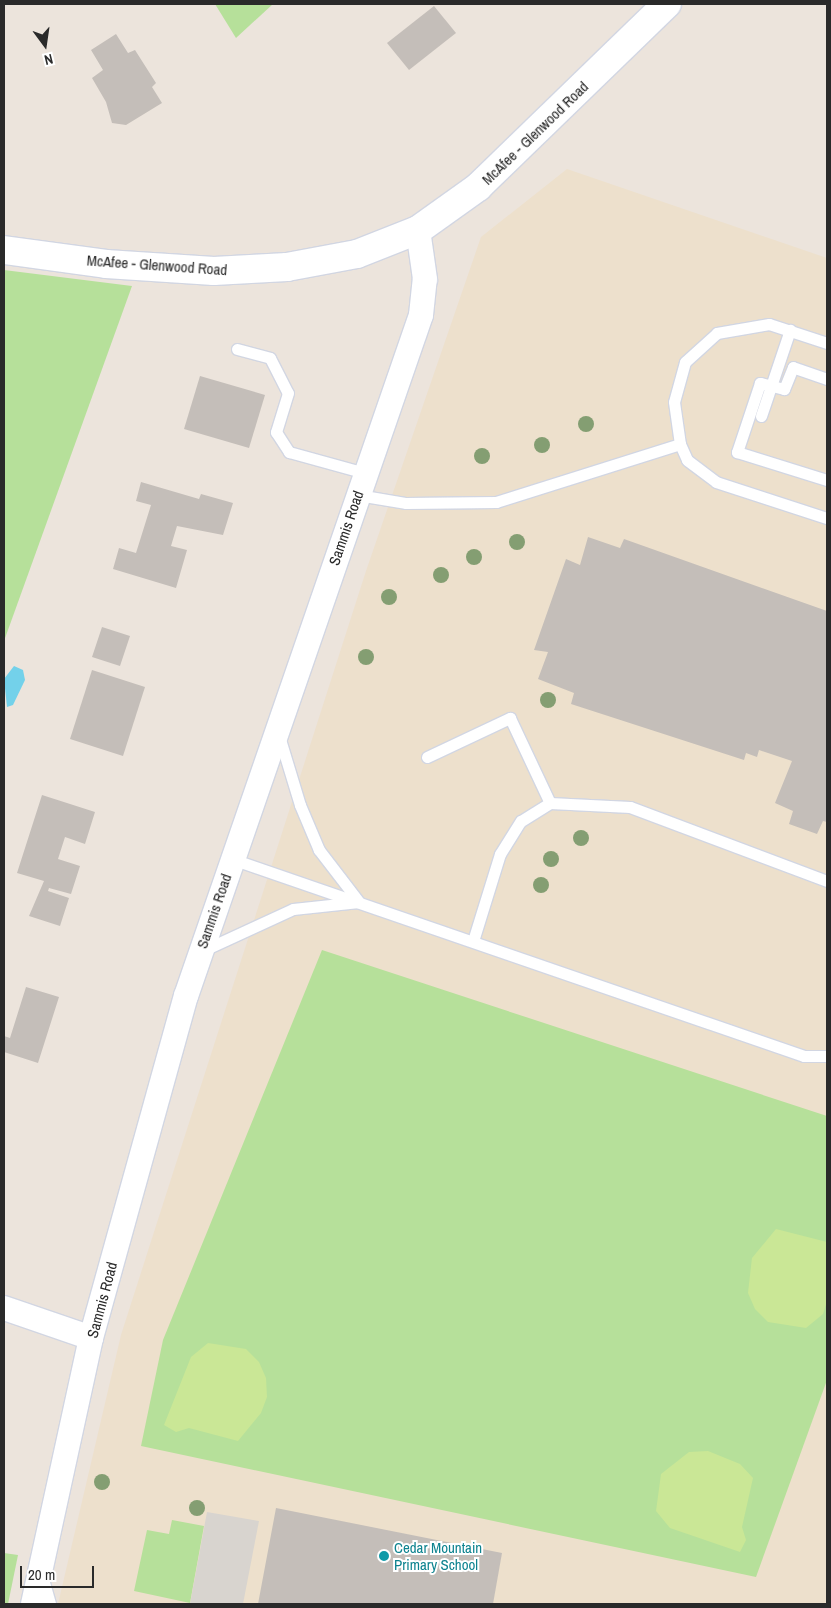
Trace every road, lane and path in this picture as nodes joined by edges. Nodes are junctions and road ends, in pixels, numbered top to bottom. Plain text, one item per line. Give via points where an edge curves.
1 (667, 4) edge
2 (418, 230) junction
3 (4, 250) edge
4 (790, 330) junction
5 (827, 343) edge
6 (237, 349) dead end
7 (827, 379) edge
8 (770, 384) junction
9 (761, 416) dead end
10 (680, 444) junction
11 (827, 480) edge
12 (361, 484) junction
13 (827, 518) edge
14 (277, 728) junction
15 (427, 757) dead end
16 (550, 803) junction
17 (232, 859) junction
18 (827, 881) edge
19 (359, 902) junction
20 (473, 941) junction
21 (200, 952) junction
22 (827, 1056) edge
23 (4, 1308) edge
24 (91, 1338) junction
25 (40, 1569) junction
26 (33, 1604) edge
27 (50, 1604) edge

1 - 2 street, McAfee - Glenwood Road via 521,150
2 - 3 street, McAfee - Glenwood Road via 358,254 287,267 223,270 106,264
2 - 12 street, Sammis Road via 425,278 421,315
4 - 5 lane
4 - 8 lane
4 - 10 lane via 769,324 717,333 685,362 674,402
6 - 12 lane via 270,358 288,393 276,432 289,452
7 - 8 lane via 793,367 784,389
8 - 9 lane
8 - 11 lane via 760,383 737,452
10 - 12 lane via 496,502 406,503
10 - 13 lane via 687,460 716,482
12 - 14 street, Sammis Road
14 - 17 street, Sammis Road
14 - 19 lane via 300,805 319,850
15 - 16 lane via 510,718
16 - 18 lane via 630,808
16 - 20 lane via 521,821 500,854
17 - 19 lane
17 - 21 street, Sammis Road
19 - 20 lane
19 - 21 lane via 293,909
20 - 22 lane via 804,1056
21 - 24 street, Sammis Road
23 - 24 street
24 - 25 street, Sammis Road
25 - 26 street, Sammis Road
25 - 27 lane

